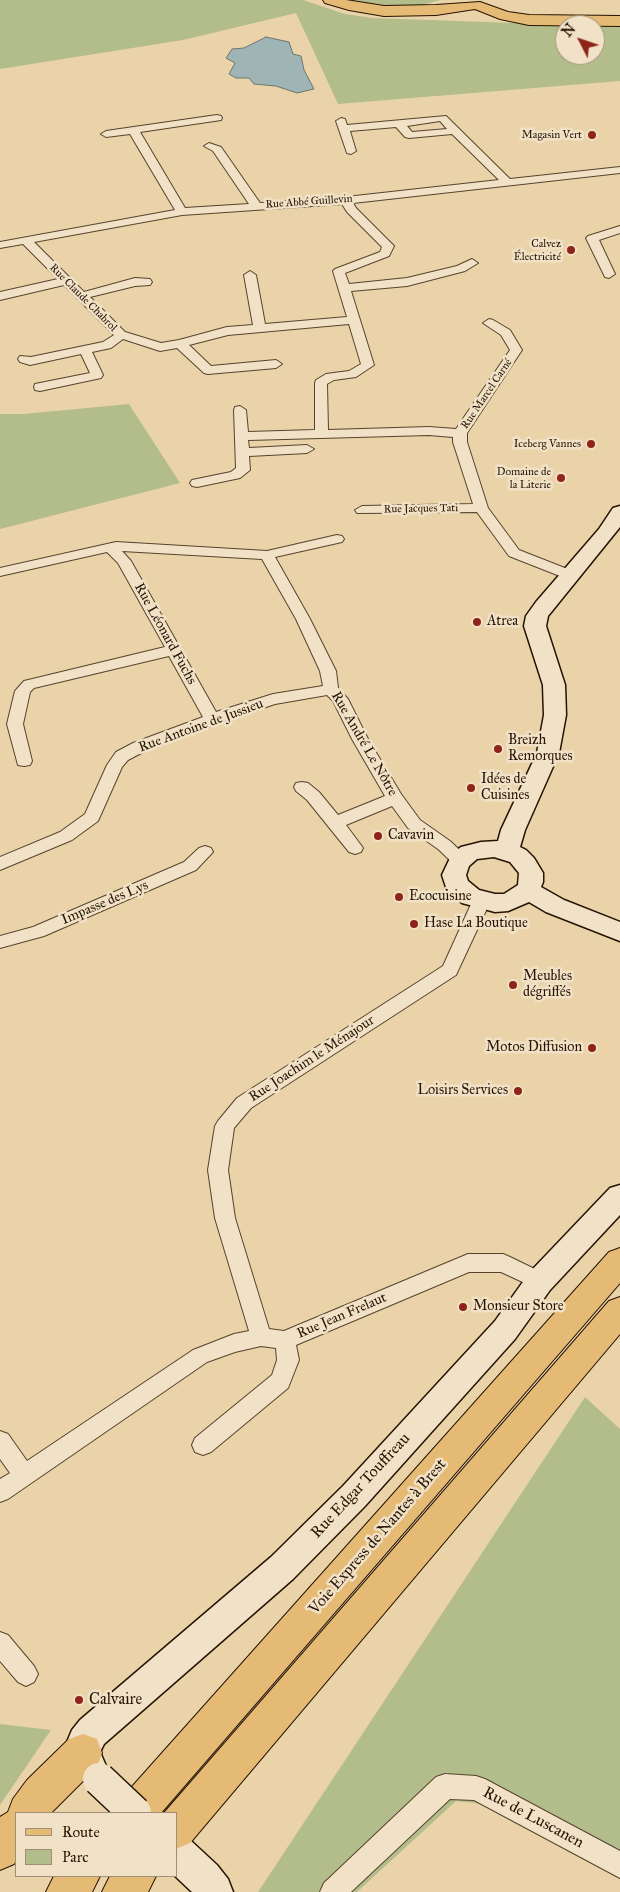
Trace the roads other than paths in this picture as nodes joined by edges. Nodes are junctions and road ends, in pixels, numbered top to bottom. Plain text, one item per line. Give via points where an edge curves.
1 (330, 0) edge
2 (452, 0) edge
3 (501, 1) edge
4 (475, 6) junction
5 (419, 10) junction
6 (620, 19) edge
7 (216, 118) dead end
8 (133, 130) junction
9 (106, 134) dead end
10 (209, 146) dead end
11 (351, 151) dead end
12 (620, 170) edge
13 (506, 181) junction
14 (346, 200) junction
15 (256, 206) junction
16 (182, 212) junction
17 (620, 229) edge
18 (28, 240) junction
19 (0, 245) edge
20 (472, 263) dead end
21 (609, 274) dead end
22 (250, 275) dead end
23 (67, 281) junction
24 (146, 282) dead end
25 (344, 288) junction
26 (0, 296) edge
27 (81, 296) junction
28 (354, 320) junction
29 (489, 323) dead end
30 (259, 327) junction
31 (121, 335) junction
32 (180, 344) junction
33 (85, 350) junction
34 (24, 359) dead end
35 (276, 364) dead end
36 (40, 387) dead end
37 (240, 410) dead end
38 (460, 433) junction
39 (322, 434) junction
40 (241, 436) junction
41 (307, 450) dead end
42 (242, 452) junction
43 (197, 483) dead end
44 (481, 508) junction
45 (362, 510) dead end
46 (620, 512) edge
47 (337, 540) dead end
48 (114, 550) junction
49 (267, 555) junction
50 (0, 572) edge
51 (570, 575) junction
52 (174, 650) junction
53 (331, 689) junction
54 (212, 718) junction
55 (24, 761) dead end
56 (302, 787) dead end
57 (395, 798) junction
58 (335, 823) junction
59 (355, 848) dead end
60 (507, 851) junction
61 (205, 852) dead end
62 (460, 860) junction
63 (0, 864) edge
64 (527, 890) junction
65 (481, 902) junction
66 (620, 932) edge
67 (0, 942) edge
68 (620, 1196) edge
69 (620, 1261) edge
70 (540, 1280) junction
71 (620, 1311) edge
72 (261, 1337) junction
73 (284, 1340) junction
74 (0, 1441) edge
75 (203, 1445) dead end
76 (24, 1475) junction
77 (0, 1492) edge
78 (0, 1643) edge
79 (26, 1674) dead end
80 (91, 1766) junction
81 (28, 1812) edge
82 (134, 1812) edge
83 (136, 1812) edge
84 (178, 1827) edge
85 (15, 1829) edge
86 (0, 1850) edge
87 (178, 1854) edge
88 (620, 1865) edge
89 (79, 1877) edge
90 (135, 1877) edge
91 (210, 1885) edge
92 (66, 1892) edge
93 (122, 1892) edge
94 (333, 1892) edge

1 - 5 main road via 370,10
2 - 4 main road
2 - 5 main road
3 - 4 main road
3 - 6 main road via 509,11 530,16
4 - 5 main road
4 - 6 main road via 529,20
7 - 8 street
8 - 9 street
8 - 16 street
10 - 15 street via 217,149
11 - 13 street via 342,124 399,124 442,118
12 - 13 street, Rue Abbé Guillevin
13 - 14 street, Rue Abbé Guillevin
14 - 15 street, Rue Abbé Guillevin
14 - 25 street via 351,210 388,246 385,254 338,271
15 - 16 street, Rue Abbé Guillevin
16 - 18 street, Rue Abbé Guillevin
17 - 21 street via 592,238
18 - 19 street, Rue Abbé Guillevin
18 - 23 street, Rue Claude Chabrol
20 - 25 street via 461,269 407,282
22 - 30 street
23 - 26 street
23 - 27 street, Rue Claude Chabrol
24 - 27 street
25 - 28 street
27 - 31 street, Rue Claude Chabrol
28 - 30 street, Rue Claude Chabrol
28 - 39 street via 368,365 352,374 330,377 320,383
29 - 38 street, Rue Marcel Carné via 506,334 516,350
30 - 32 street, Rue Claude Chabrol via 227,330
31 - 32 street, Rue Claude Chabrol via 160,347
31 - 33 street via 108,345
32 - 35 street via 208,370
33 - 34 street via 30,361
33 - 36 street via 97,375
37 - 40 street
38 - 39 street
38 - 44 street, Rue Marcel Carné
39 - 40 street
40 - 42 street
41 - 42 street
42 - 43 street via 243,470 235,475
44 - 45 street, Rue Jacques Tati
44 - 51 street, Rue Marcel Carné via 514,553
46 - 51 street
47 - 49 street
48 - 49 street
48 - 50 street
48 - 52 street, Rue Léonard Fuchs via 124,561
49 - 53 street, Rue André Le Nôtre via 304,620 328,672
51 - 60 street via 537,616 535,626 554,685 555,715 548,753 513,830
52 - 54 street, Rue Léonard Fuchs
52 - 55 street via 29,684 23,691 16,724
53 - 54 street, Rue Antoine de Jussieu via 273,699
53 - 57 street, Rue André Le Nôtre via 340,699
54 - 63 street, Rue Antoine de Jussieu via 122,756 114,765 92,817 66,836
56 - 58 street
57 - 58 street
57 - 62 street, Rue André Le Nôtre via 414,824
58 - 59 street
60 - 62 street via 481,850
60 - 64 street via 518,856 531,872 532,882
61 - 67 street, Impasse des Lys via 190,866 38,932
62 - 65 street via 454,875 456,884
64 - 65 street via 508,902
64 - 66 street via 555,906
65 - 72 street, Rue Joachim le Ménajour via 450,970 244,1103 225,1126 218,1170 225,1218
68 - 70 street, Rue Edgar Touffreau
69 - 83 main road, Voie Express de Nantes à Brest
70 - 73 street, Rue Jean Frelaut via 503,1263 468,1263
70 - 80 street, Rue Edgar Touffreau via 505,1330 354,1496 282,1568 92,1732 84,1742
71 - 84 main road
72 - 73 street, Rue Jean Frelaut
72 - 76 street, Rue Jean Frelaut via 200,1356
73 - 75 street via 288,1360 281,1381
74 - 76 street
76 - 77 street, Rue Jean Frelaut
78 - 79 street
80 - 81 main road via 41,1794
80 - 82 street, bridge
85 - 86 main road
87 - 91 street
88 - 94 street, Rue de Luscanen via 476,1788 445,1786
89 - 92 main road
90 - 93 main road

